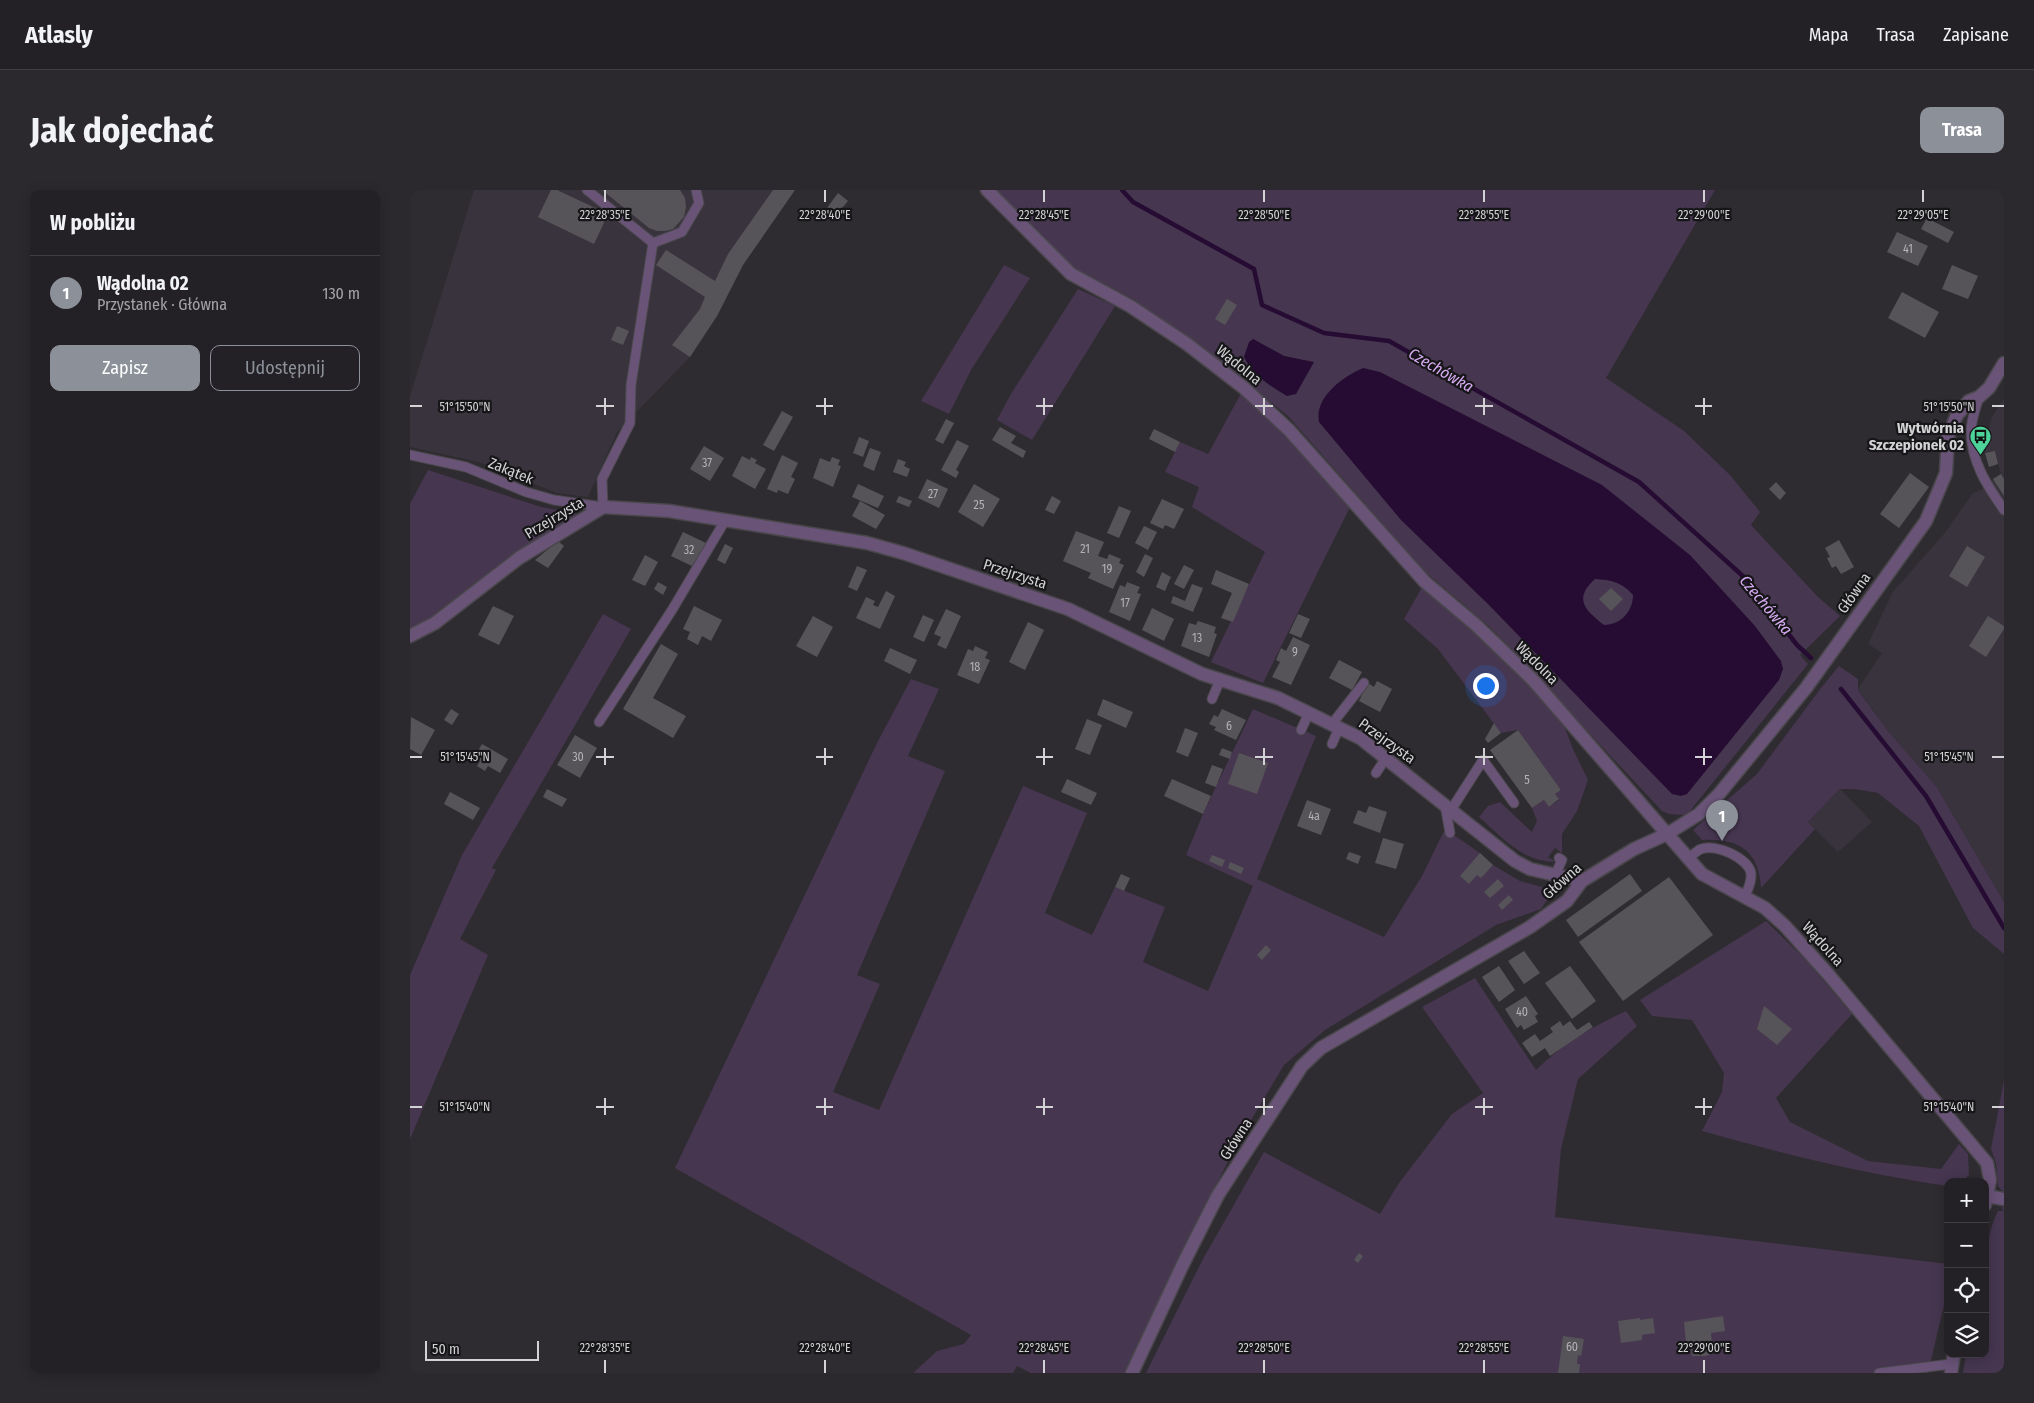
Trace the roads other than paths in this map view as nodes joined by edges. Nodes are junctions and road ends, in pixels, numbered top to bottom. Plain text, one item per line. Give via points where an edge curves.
1 (587, 190) edge
2 (696, 190) edge
3 (987, 190) edge
4 (653, 243) junction
5 (2004, 363) edge
6 (1979, 397) junction
7 (410, 455) edge
8 (603, 507) junction
9 (2004, 510) edge
10 (726, 519) junction
11 (410, 636) edge
12 (1220, 680) junction
13 (1364, 683) dead end
14 (1212, 699) dead end
15 (1309, 713) junction
16 (599, 722) dead end
17 (1336, 726) junction
18 (1301, 730) dead end
19 (1332, 744) dead end
20 (1386, 758) junction
21 (1376, 773) dead end
22 (1514, 803) dead end
23 (1448, 808) junction
24 (1450, 833) dead end
25 (1667, 834) junction
26 (1559, 858) dead end
27 (1688, 859) junction
28 (1555, 875) junction
29 (1582, 881) junction
30 (1745, 896) junction
31 (1989, 1180) edge
32 (2004, 1199) edge
33 (1989, 1200) edge
34 (1952, 1364) edge
35 (1132, 1373) edge
36 (1879, 1373) edge

1 - 4 lane
2 - 4 lane via 700,203 682,232
3 - 25 street, Wądolna via 1071,274 1130,306 1186,344 1244,388 1290,430 1425,582 1533,680
4 - 8 lane via 632,385 630,424 602,479
5 - 6 street, Główna via 1989,388
6 - 9 lane via 1971,430 1974,449 1982,477
6 - 25 street, Główna via 1969,400 1957,415 1948,436 1946,473 1926,521 1812,680 1719,794 1699,814
7 - 8 lane, Zakątek via 466,467 554,500
8 - 10 street, Przejrzysta
8 - 11 street, Przejrzysta via 520,558 435,623
10 - 12 street, Przejrzysta via 903,552 1068,609
10 - 16 lane
12 - 14 lane
12 - 15 street, Przejrzysta via 1278,698
13 - 17 lane
15 - 17 street, Przejrzysta
15 - 18 lane
17 - 19 lane
17 - 20 street, Przejrzysta via 1360,738
20 - 21 lane
20 - 23 street, Przejrzysta
22 - 23 lane via 1483,760
23 - 24 lane
23 - 28 street, Przejrzysta via 1515,861 1530,869
25 - 27 street, Wądolna
25 - 29 street, Główna via 1634,849
26 - 28 lane via 1562,860
27 - 30 street, Wądolna via 1702,874
27 - 30 lane via 1701,849 1717,848 1745,862 1751,872 1751,883
28 - 29 street, Przejrzysta
29 - 35 street, Główna via 1567,901 1530,928 1321,1048 1302,1066 1218,1195
30 - 31 street, Wądolna via 1765,908 1797,940 1983,1156 1990,1174
32 - 33 street, Wądolna
34 - 36 lane

